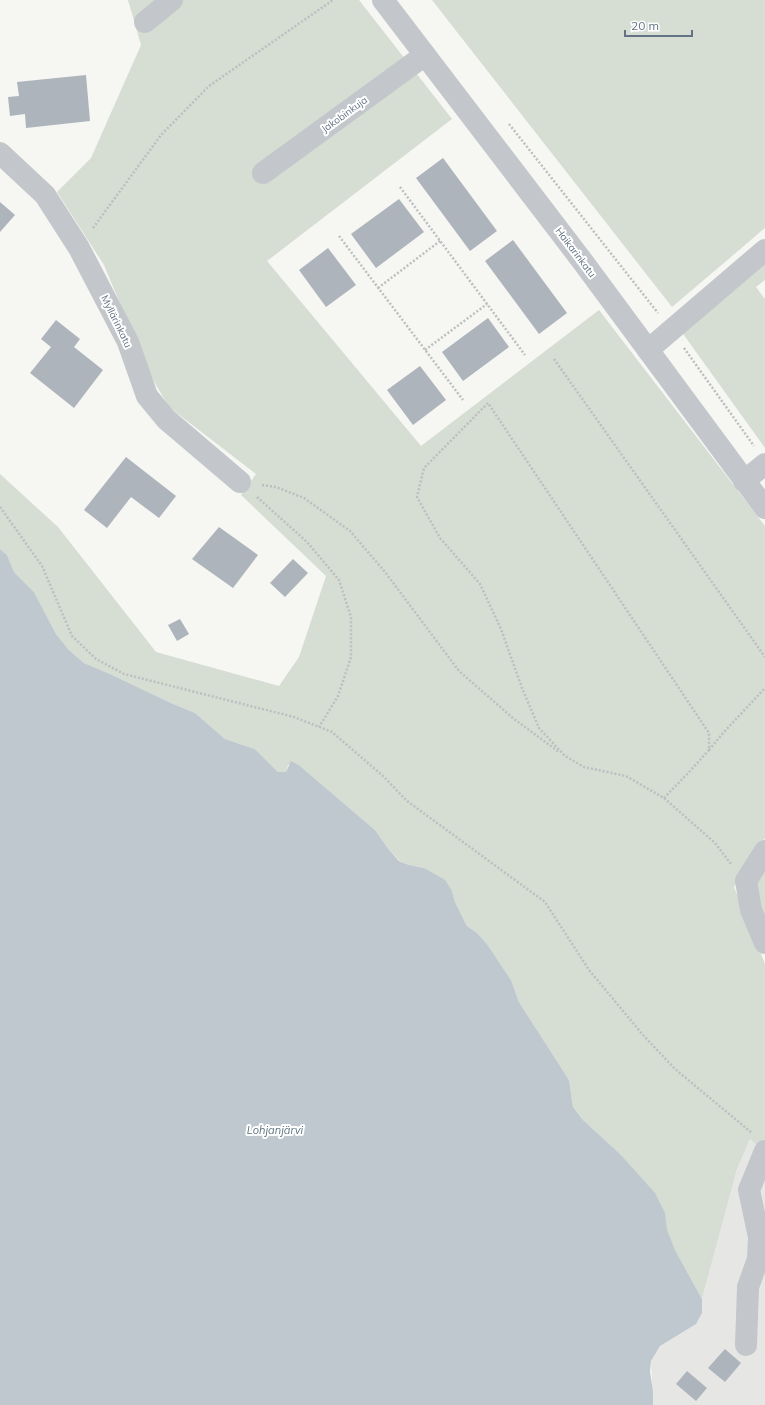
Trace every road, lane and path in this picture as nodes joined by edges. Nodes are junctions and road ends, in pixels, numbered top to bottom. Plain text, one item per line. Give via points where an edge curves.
1 (172, 0) edge
2 (333, 0) edge
3 (383, 0) edge
4 (145, 22) dead end
5 (425, 55) junction
6 (508, 124) dead end
7 (0, 153) edge
8 (263, 173) dead end
9 (400, 187) dead end
10 (339, 236) dead end
11 (440, 241) junction
12 (79, 248) junction
13 (765, 250) edge
14 (378, 288) junction
15 (487, 304) junction
16 (672, 330) junction
17 (425, 350) junction
18 (648, 350) junction
19 (525, 355) dead end
20 (554, 360) dead end
21 (463, 400) dead end
22 (761, 456) edge
23 (744, 480) junction
24 (240, 482) junction
25 (0, 507) edge
26 (765, 508) edge
27 (765, 657) edge
28 (765, 688) edge
29 (318, 727) junction
30 (709, 750) junction
31 (565, 756) junction
32 (664, 798) junction
33 (765, 851) edge
34 (746, 881) junction
35 (765, 943) edge
36 (760, 1143) edge
37 (746, 1345) dead end

1 - 4 street
2 - 12 path via 209,86 160,134
3 - 5 street, Haikarinkatu
5 - 8 street, Jakobinkuja
5 - 18 street, Haikarinkatu
6 - 16 path
7 - 12 street, Myllärinkatu via 45,196
9 - 11 path
10 - 14 path
11 - 14 path
11 - 15 path
12 - 24 street, Myllärinkatu via 128,342 147,396 166,419
13 - 16 street
14 - 17 path
15 - 17 path
15 - 19 path
16 - 18 street
16 - 22 path
17 - 21 path
18 - 23 street, Haikarinkatu
20 - 27 path
22 - 23 street
23 - 26 street, Haikarinkatu
24 - 29 path via 307,542 339,580 351,617 351,657 338,696
24 - 31 path via 276,487 304,498 350,531 385,572 459,671 514,719
25 - 29 path via 42,566 72,636 96,659 124,674 294,717
28 - 30 path
29 - 36 path via 332,732 383,776 407,801 545,902 589,970 643,1035 675,1069
30 - 31 path via 709,733 488,402 424,468 417,497 440,538 480,584 501,629 539,728
30 - 32 path
31 - 32 path via 584,767 626,776
32 - 34 path via 714,843
33 - 34 street
34 - 35 street via 751,910
36 - 37 street via 750,1190 759,1237 758,1259 748,1287

